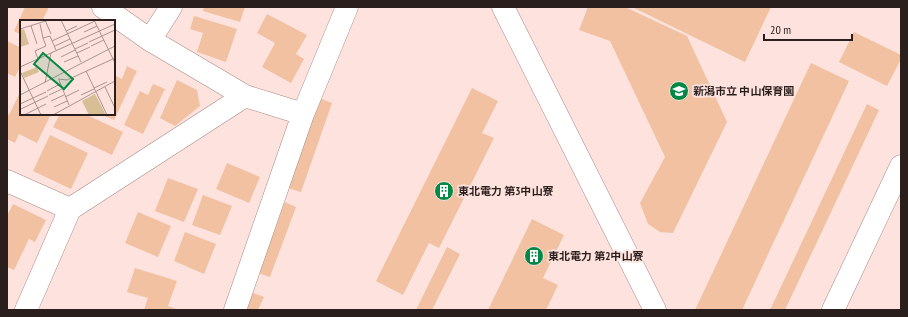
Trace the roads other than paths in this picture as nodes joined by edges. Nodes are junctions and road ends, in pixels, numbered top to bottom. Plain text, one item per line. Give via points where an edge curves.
1 (103, 7) edge
2 (171, 7) edge
3 (347, 7) edge
4 (504, 7) edge
5 (150, 40) junction
6 (245, 96) junction
7 (303, 114) junction
8 (901, 166) edge
9 (7, 181) edge
10 (70, 209) junction
11 (26, 310) edge
12 (236, 310) edge
13 (655, 310) edge
14 (833, 310) edge

1 - 5 street
2 - 5 street
3 - 7 street
4 - 13 street
5 - 6 street
6 - 7 street
6 - 10 street
7 - 12 street
8 - 14 street
9 - 10 street
10 - 11 street

